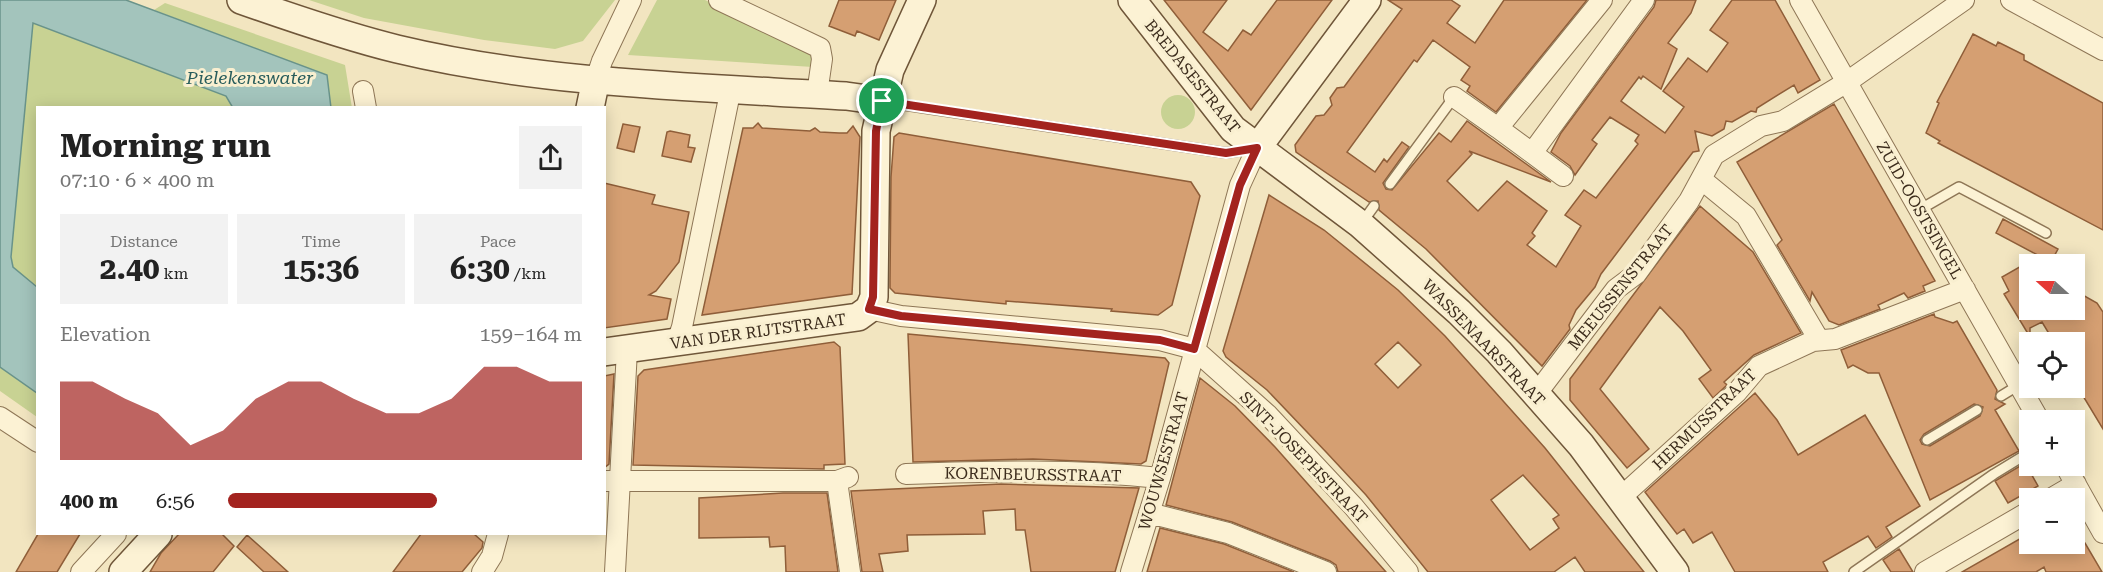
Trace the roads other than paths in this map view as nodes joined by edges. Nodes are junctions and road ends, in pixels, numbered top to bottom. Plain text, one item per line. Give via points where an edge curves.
1 (241, 0) edge
2 (631, 0) edge
3 (718, 0) edge
4 (922, 0) edge
5 (1132, 0) edge
6 (1368, 0) edge
7 (1602, 0) edge
8 (1644, 0) edge
9 (1800, 0) edge
10 (1964, 0) edge
11 (2011, 0) edge
12 (2103, 50) edge
13 (596, 79) junction
14 (1847, 82) junction
15 (731, 88) junction
16 (817, 94) junction
17 (1454, 97) joint
18 (882, 101) junction
19 (590, 106) edge
20 (1498, 128) junction
21 (1257, 148) junction
22 (1532, 153) junction
23 (1563, 176) dead end
24 (1701, 178) junction
25 (1390, 184) dead end
26 (1919, 210) junction
27 (2046, 232) dead end
28 (1965, 289) junction
29 (869, 309) junction
30 (1819, 340) junction
31 (677, 342) junction
32 (1194, 349) junction
33 (616, 351) edge
34 (2019, 385) joint
35 (1537, 393) junction
36 (2001, 396) dead end
37 (1977, 410) dead end
38 (0, 417) edge
39 (1927, 440) dead end
40 (36, 441) edge
41 (2019, 459) edge
42 (906, 474) dead end
43 (2071, 476) edge
44 (1160, 478) junction
45 (612, 482) edge
46 (2076, 484) junction
47 (2069, 488) edge
48 (1619, 499) junction
49 (1149, 513) junction
50 (2019, 517) edge
51 (2103, 533) edge
52 (115, 535) edge
53 (137, 535) edge
54 (157, 535) edge
55 (498, 535) edge
56 (81, 572) edge
57 (103, 572) edge
58 (123, 572) edge
59 (482, 572) edge
60 (615, 572) edge
61 (850, 572) edge
62 (1131, 572) edge
63 (1326, 572) edge
64 (1408, 572) edge
65 (1675, 572) edge
66 (1854, 572) edge
67 (1925, 572) edge

1 - 13 street via 398,49 468,63
2 - 13 street
3 - 16 street via 820,48
4 - 18 street via 890,70
5 - 21 street, BREDASESTRAAT via 1233,129
6 - 21 street
7 - 20 street
8 - 22 street
9 - 14 street, ZUID-OOSTSINGEL
10 - 14 street, MEEUSSENSTRAAT
11 - 12 street
13 - 15 street
13 - 19 street
14 - 24 street, MEEUSSENSTRAAT via 1783,121 1761,126 1714,155
14 - 26 street, ZUID-OOSTSINGEL
15 - 16 street
15 - 31 street
16 - 18 street
17 - 20 street
17 - 25 lane
18 - 21 lane via 1226,153
18 - 29 street via 876,131 873,297
20 - 22 street
21 - 32 street, WOUWSESTRAAT via 1244,176
21 - 35 street, WASSENAARSTRAAT via 1367,215
22 - 23 street
24 - 30 street via 1746,216
24 - 35 street, MEEUSSENSTRAAT via 1636,274 1616,289
26 - 27 lane via 1959,187
26 - 28 street, ZUID-OOSTSINGEL
28 - 30 street, HERMUSSTRAAT via 1835,339
28 - 34 street, ZUID-OOSTSINGEL
29 - 31 street, VAN DER RIJTSTRAAT via 858,317
29 - 32 street, VAN DER RIJTSTRAAT via 901,316 1160,340
30 - 48 street, HERMUSSTRAAT via 1759,366 1737,392
31 - 33 street, VAN DER RIJTSTRAAT
32 - 44 street, WOUWSESTRAAT
32 - 64 street, SINT-JOSEPHSTRAAT via 1268,415
33 - 45 street
34 - 36 lane
35 - 48 street, WASSENAARSTRAAT
37 - 39 lane
38 - 40 street
41 - 66 lane
42 - 44 street, KORENBEURSSTRAAT via 1094,471
43 - 46 street
44 - 49 street, WOUWSESTRAAT
45 - 60 street
45 - 61 street via 842,479
46 - 47 street
46 - 51 street
48 - 65 street, WASSENAARSTRAAT
49 - 62 street, WOUWSESTRAAT
49 - 63 street via 1228,533
50 - 67 street
52 - 56 street
53 - 57 street
54 - 58 street
55 - 59 street

